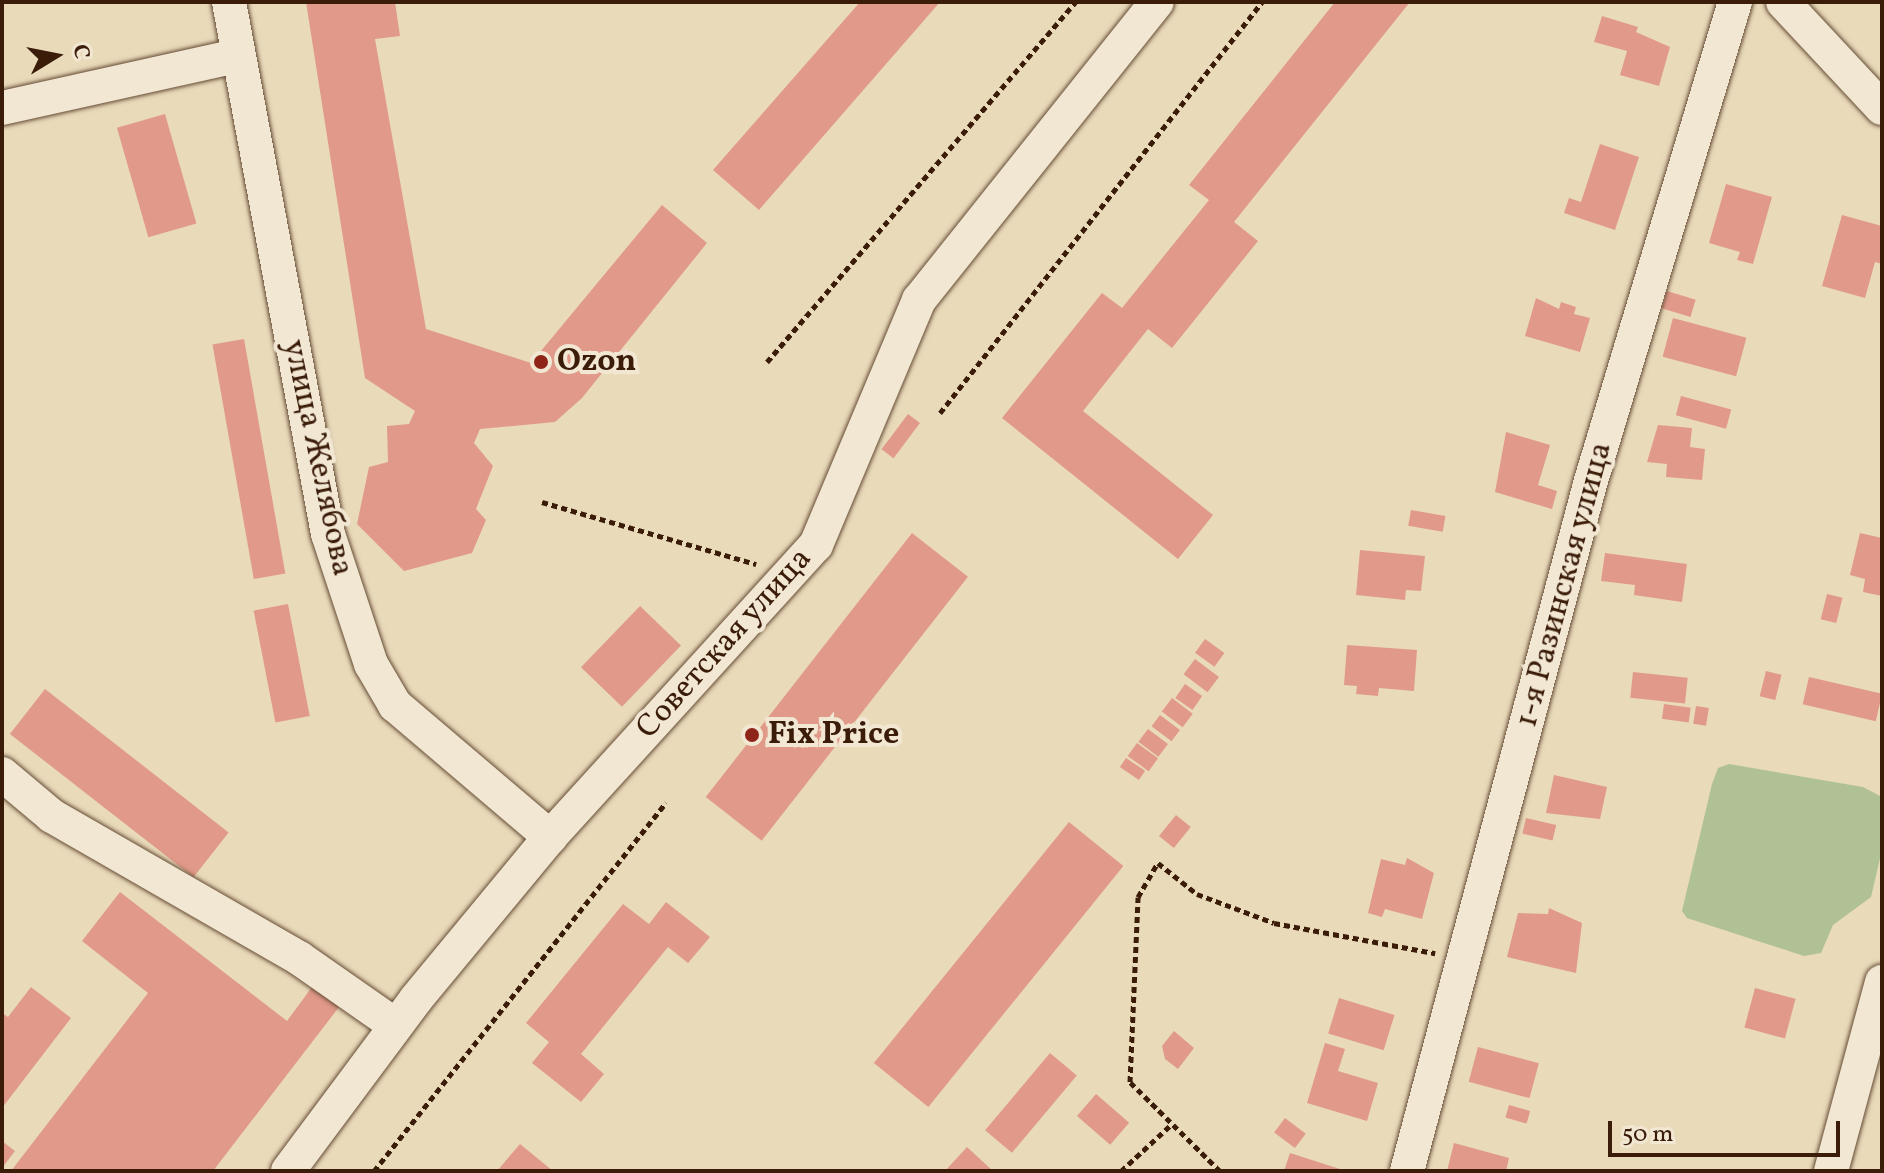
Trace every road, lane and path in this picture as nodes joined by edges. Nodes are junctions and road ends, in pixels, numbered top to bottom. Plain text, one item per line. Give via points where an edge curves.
1 (229, 2) edge
2 (1076, 2) edge
3 (1157, 2) edge
4 (1262, 2) edge
5 (1735, 2) edge
6 (1783, 2) edge
7 (237, 56) junction
8 (2, 108) edge
9 (1882, 108) edge
10 (767, 362) dead end
11 (940, 413) dead end
12 (542, 502) dead end
13 (790, 573) junction
14 (2, 774) edge
15 (666, 803) dead end
16 (550, 837) junction
17 (1465, 959) junction
18 (1882, 982) edge
19 (395, 1025) junction
20 (1172, 1124) junction
21 (288, 1171) edge
22 (374, 1171) edge
23 (1121, 1171) edge
24 (1220, 1171) edge
25 (1407, 1171) edge
26 (1831, 1171) edge

1 - 7 street, улица Желябова
2 - 10 path
3 - 13 street, Советская улица via 919,300 816,545
4 - 11 path
5 - 17 street, 1-я Разинская улица via 1590,484
6 - 9 street
7 - 8 street
7 - 16 street, улица Желябова via 328,534 371,664 395,705
12 - 13 path
13 - 16 street, Советская улица
14 - 19 street via 52,816 167,888 299,958
15 - 22 path
16 - 19 street, Советская улица
17 - 20 path via 1274,923 1197,894 1158,863 1138,897 1130,1082
17 - 25 street, 1-я Разинская улица
18 - 26 street
19 - 21 street, Советская улица
20 - 23 path
20 - 24 path

